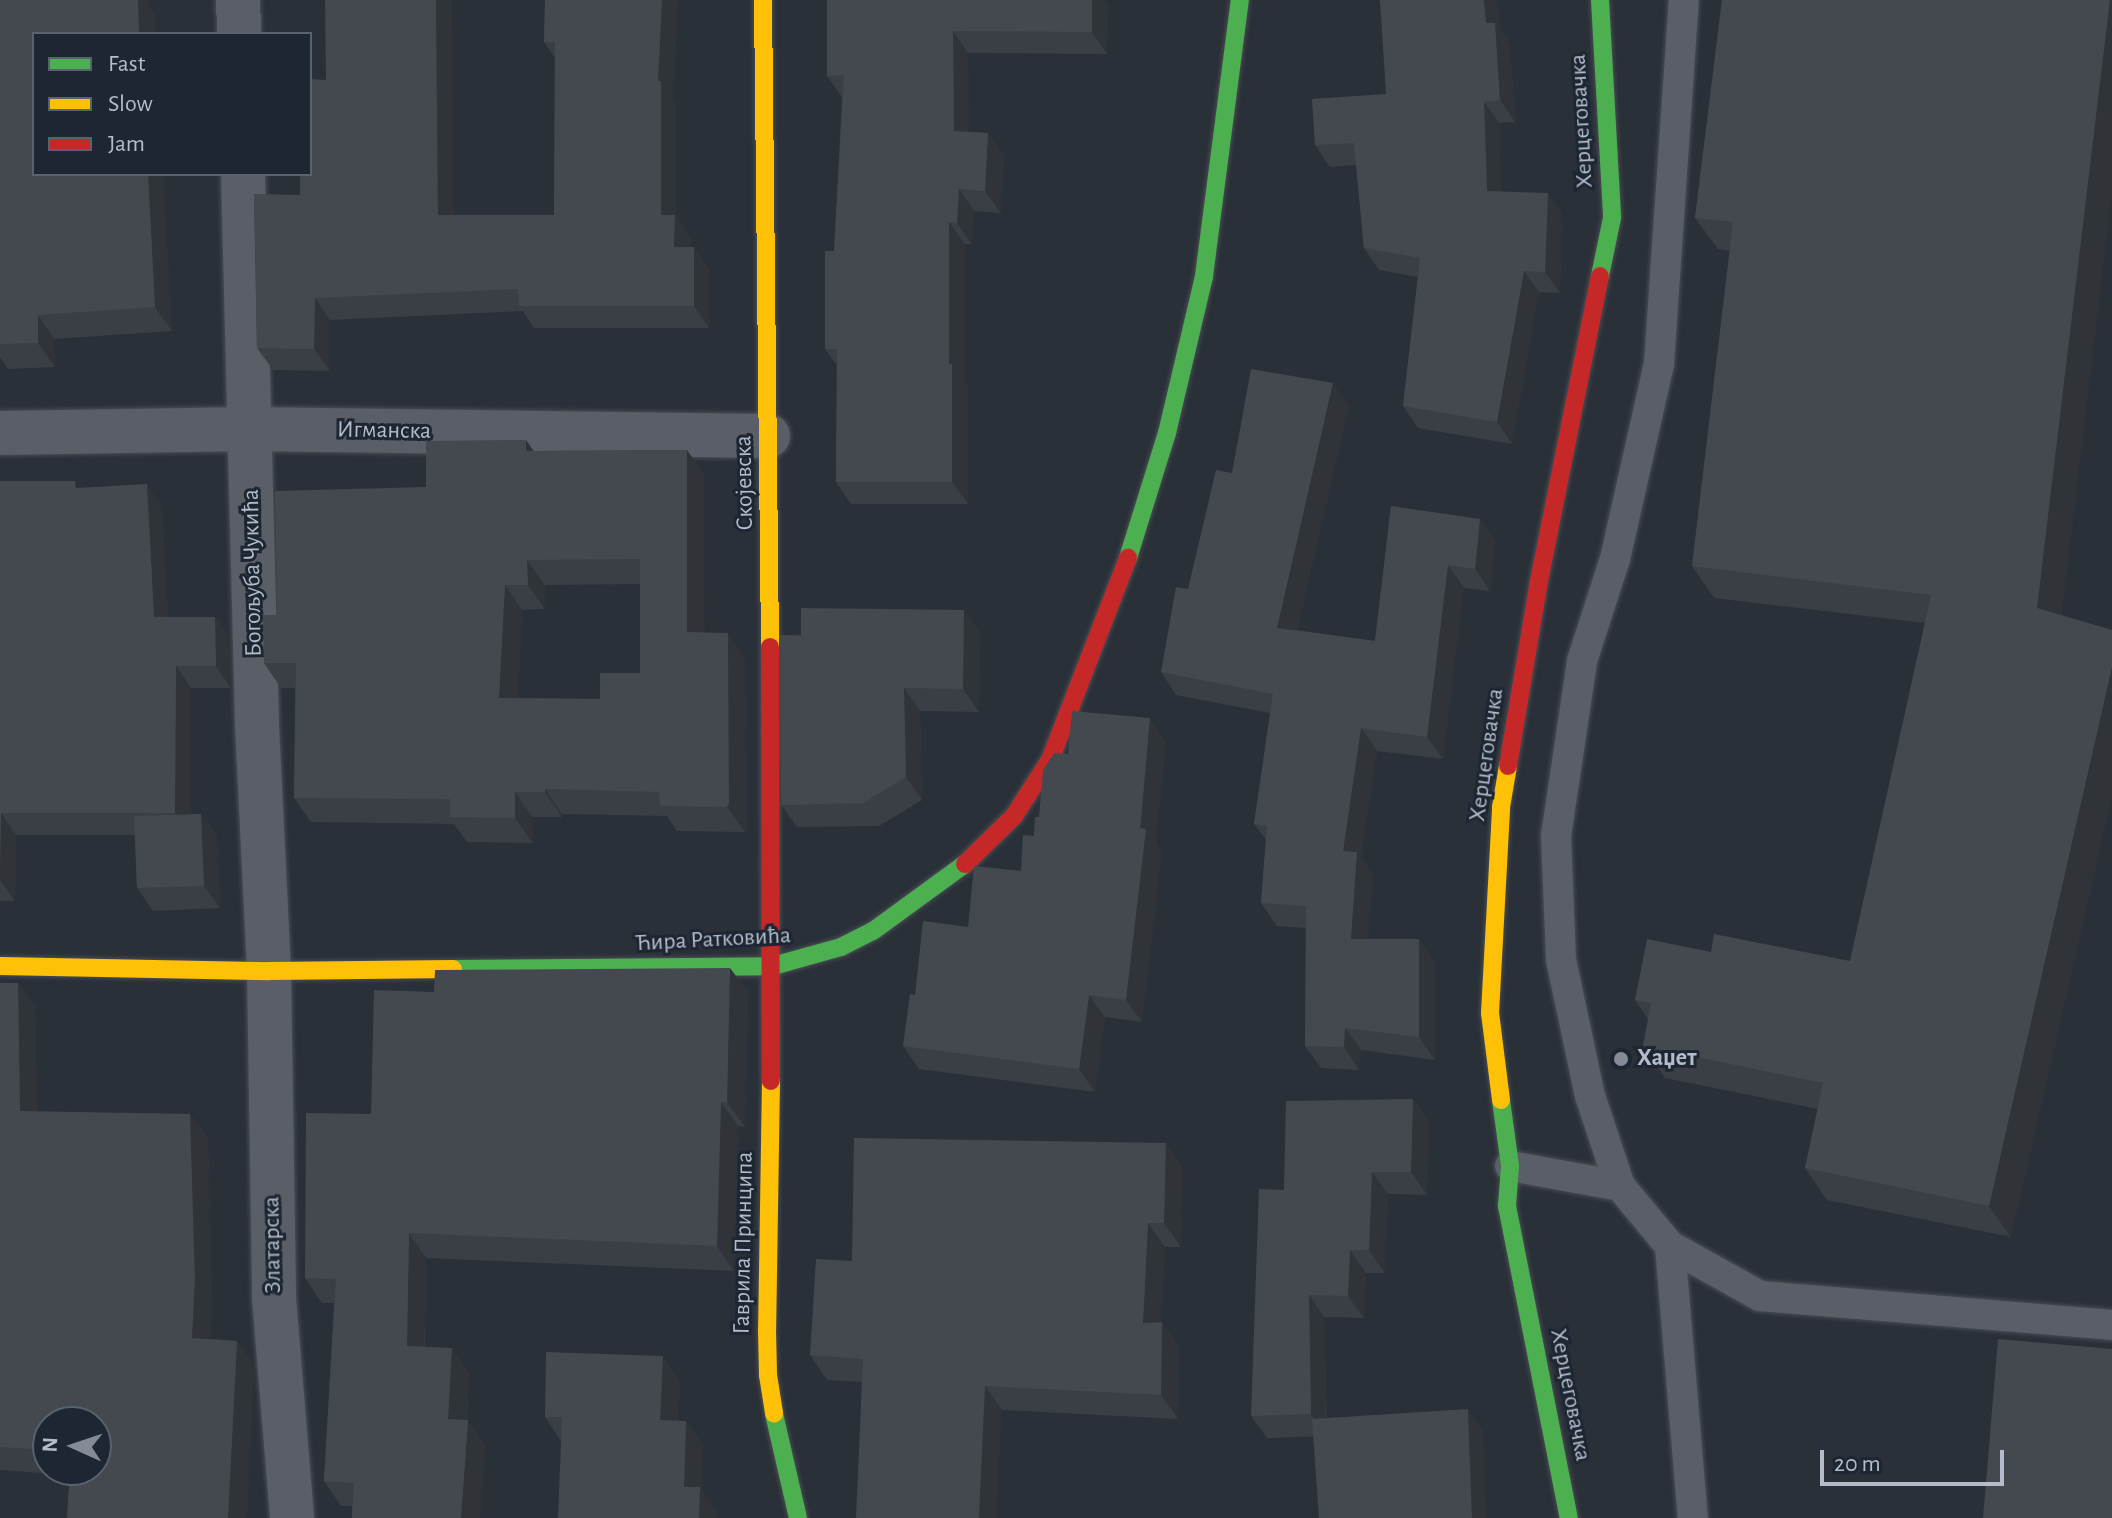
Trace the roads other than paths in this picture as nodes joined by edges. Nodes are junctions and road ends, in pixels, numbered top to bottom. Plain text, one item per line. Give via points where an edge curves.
1 (238, 0) edge
2 (763, 0) edge
3 (1240, 0) edge
4 (1600, 0) edge
5 (1684, 0) edge
6 (239, 32) edge
7 (243, 176) edge
8 (250, 429) junction
9 (0, 433) edge
10 (768, 436) junction
11 (0, 966) edge
12 (773, 966) junction
13 (269, 971) junction
14 (1510, 1166) junction
15 (1620, 1186) junction
16 (1670, 1246) junction
17 (2112, 1325) edge
18 (292, 1518) edge
19 (798, 1518) edge
20 (1569, 1518) edge
21 (1693, 1518) edge

1 - 6 street
2 - 10 street, Скојевска
3 - 12 street, Ћира Ратковића via 1204,276 1167,433 1120,583 1050,760 1014,816 964,865 873,931 830,951
4 - 14 street, Херцеговачка via 1612,218 1538,586 1501,807 1490,1013
5 - 15 lane via 1659,364 1615,559 1582,661 1556,836 1561,960 1590,1096
7 - 8 street, Богољуба Чукића
8 - 9 street, Игманска
8 - 10 street, Игманска
8 - 13 street, Богољуба Чукића
10 - 12 street, Скојевска
11 - 13 street, Ћира Ратковића
12 - 13 street, Ћира Ратковића
12 - 19 street, Гаврила Принципа via 768,1375
13 - 18 street, Златарска via 274,1298
14 - 15 lane
14 - 20 street, Херцеговачка via 1507,1206
15 - 16 lane
16 - 17 lane via 1760,1296
16 - 21 lane

